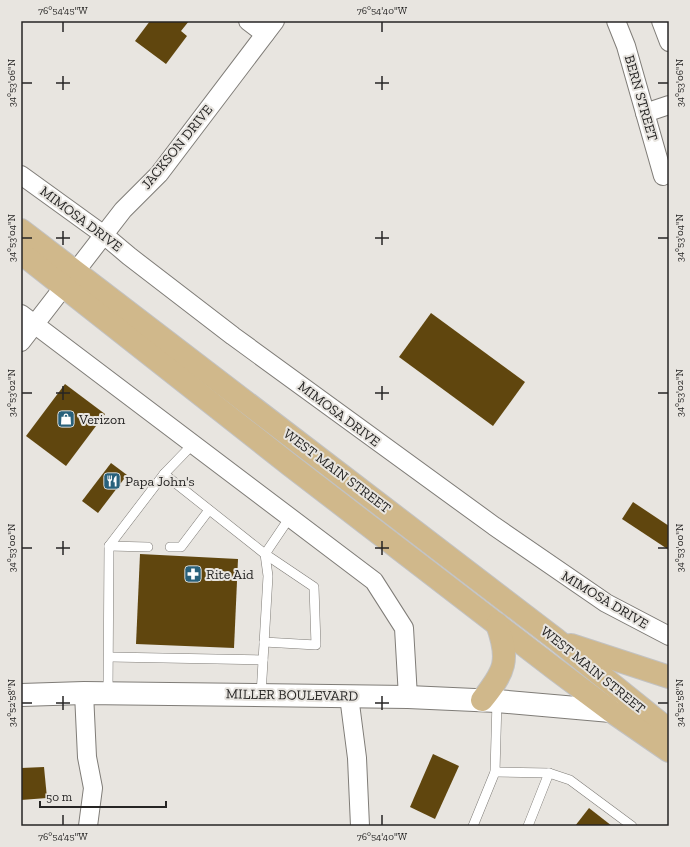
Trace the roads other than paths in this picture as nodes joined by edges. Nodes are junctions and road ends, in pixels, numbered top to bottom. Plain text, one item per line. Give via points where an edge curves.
1 (248, 21) edge
2 (616, 21) edge
3 (661, 21) edge
4 (665, 21) edge
5 (669, 23) edge
6 (270, 28) edge
7 (669, 42) edge
8 (669, 105) edge
9 (645, 113) junction
10 (21, 175) edge
11 (662, 176) dead end
12 (21, 230) edge
13 (104, 235) junction
14 (21, 253) edge
15 (70, 279) junction
16 (27, 319) edge
17 (21, 342) edge
18 (193, 444) junction
19 (164, 474) junction
20 (209, 510) junction
21 (290, 517) junction
22 (109, 546) junction
23 (148, 547) dead end
24 (170, 547) dead end
25 (264, 554) junction
26 (497, 624) junction
27 (669, 636) edge
28 (557, 640) junction
29 (264, 642) junction
30 (110, 657) junction
31 (263, 660) junction
32 (669, 677) edge
33 (84, 693) junction
34 (108, 693) junction
35 (21, 695) edge
36 (261, 695) junction
37 (349, 696) junction
38 (408, 697) junction
39 (489, 701) junction
40 (611, 711) junction
41 (660, 716) edge
42 (669, 730) edge
43 (669, 751) edge
44 (495, 772) junction
45 (549, 772) junction
46 (626, 824) edge
47 (88, 826) edge
48 (360, 826) edge
49 (474, 826) edge
50 (528, 826) edge

1 - 6 street
2 - 9 street, BERN STREET via 626,46
3 - 7 street
4 - 5 lane
6 - 13 street, JACKSON DRIVE via 159,174 123,210
8 - 9 street
9 - 11 street, BERN STREET
10 - 13 street, MIMOSA DRIVE
12 - 15 main road, WEST MAIN STREET
13 - 15 street, JACKSON DRIVE
13 - 27 street, MIMOSA DRIVE via 234,336 494,526 606,603
14 - 15 main road, WEST MAIN STREET
15 - 16 street, JACKSON DRIVE
15 - 26 main road, WEST MAIN STREET via 290,465
15 - 28 main road, WEST MAIN STREET
16 - 17 street, JACKSON DRIVE
16 - 18 street
18 - 19 lane
18 - 21 street
19 - 20 lane
19 - 22 lane
20 - 24 lane via 180,547
20 - 25 lane
21 - 25 lane
21 - 38 street via 374,581 404,628
22 - 23 lane
22 - 30 lane
25 - 29 lane via 268,576
25 - 29 lane via 314,587 316,645
26 - 39 main road via 505,646 503,668
26 - 40 main road, WEST MAIN STREET
28 - 32 main road
28 - 41 main road, WEST MAIN STREET
29 - 31 lane
30 - 31 lane
30 - 34 lane
31 - 36 lane
33 - 34 street, MILLER BOULEVARD
33 - 35 street, MILLER BOULEVARD
33 - 47 street via 87,758 93,788
34 - 36 street, MILLER BOULEVARD
36 - 37 street, MILLER BOULEVARD
37 - 38 street, MILLER BOULEVARD
37 - 48 street via 357,758
38 - 39 street, MILLER BOULEVARD
39 - 40 street, MILLER BOULEVARD
39 - 44 lane
40 - 41 main road
40 - 43 main road, WEST MAIN STREET
41 - 42 main road, WEST MAIN STREET
44 - 45 lane
44 - 49 lane
45 - 46 lane via 570,780
45 - 50 lane

